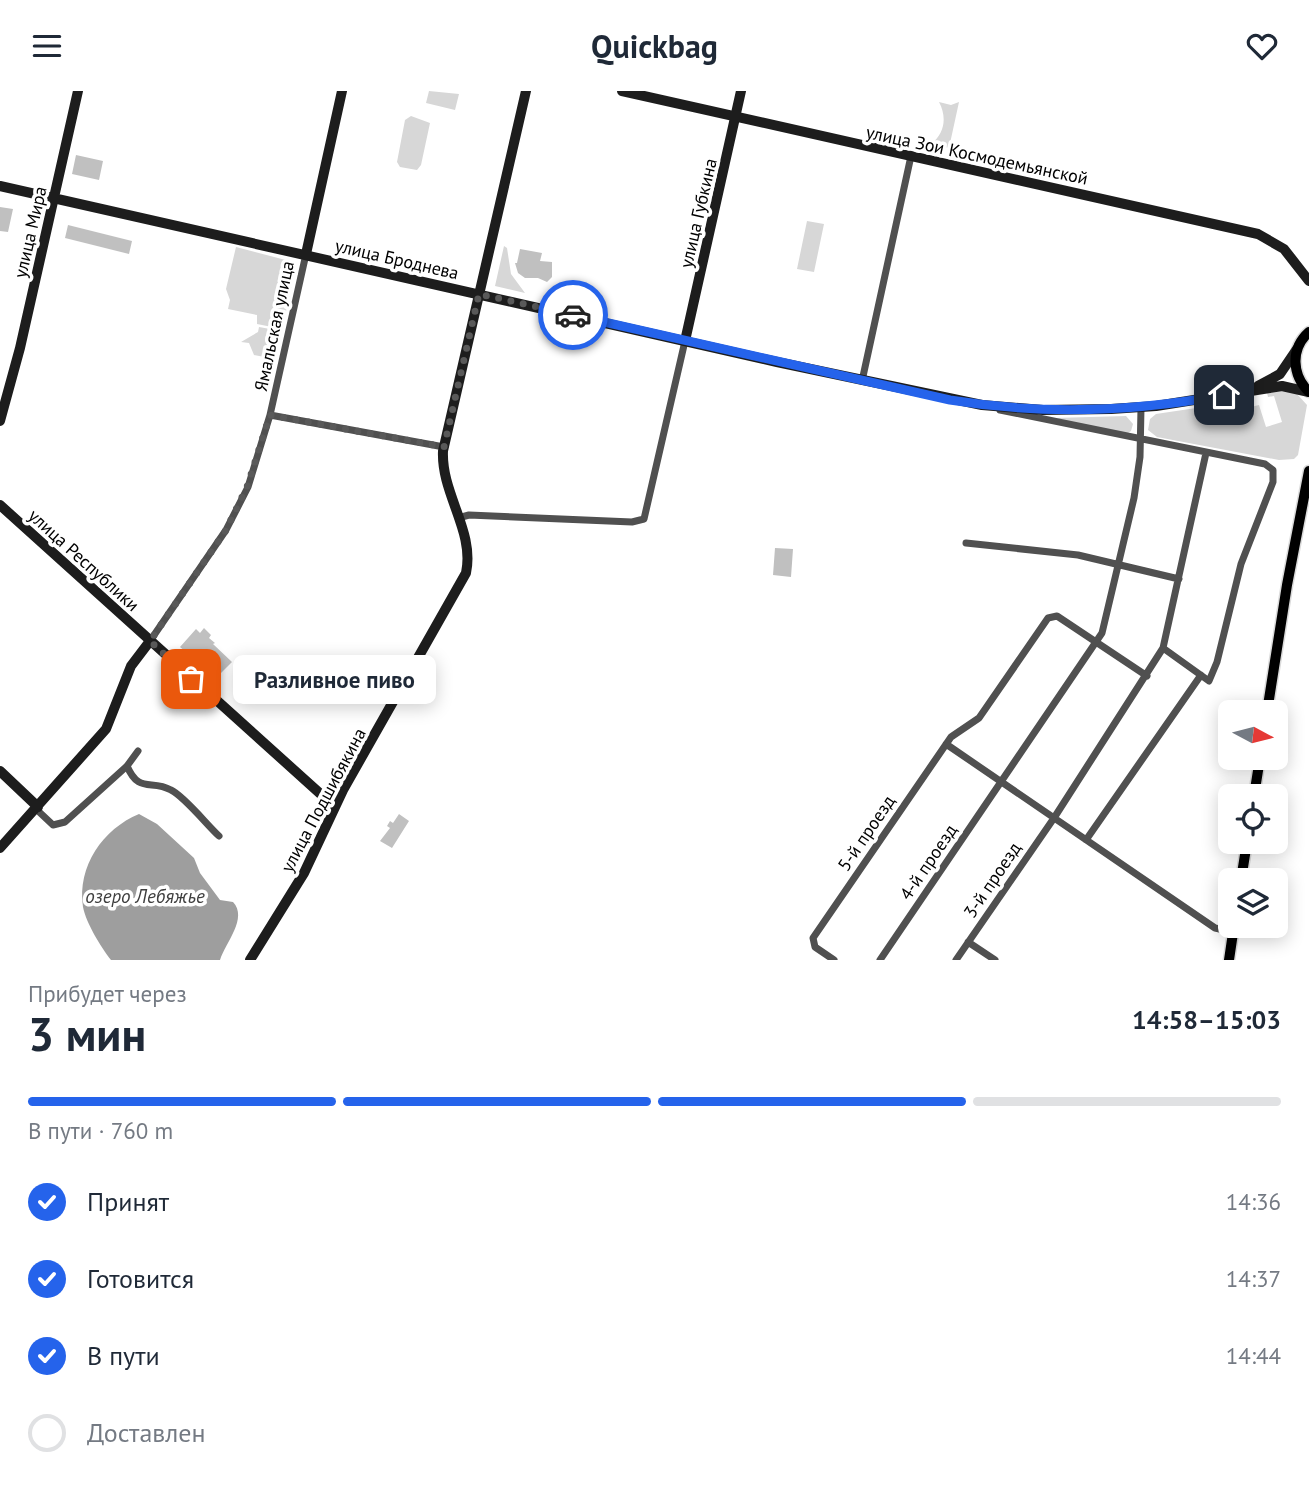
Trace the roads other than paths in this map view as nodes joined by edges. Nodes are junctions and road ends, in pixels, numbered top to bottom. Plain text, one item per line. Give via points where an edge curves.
1 (78, 91) edge
2 (342, 91) edge
3 (526, 91) edge
4 (622, 91) edge
5 (741, 91) edge
6 (735, 117) junction
7 (911, 156) junction
8 (0, 186) edge
9 (54, 198) junction
10 (306, 254) junction
11 (1309, 281) edge
12 (479, 294) junction
13 (1309, 330) edge
14 (685, 341) junction
15 (1299, 345) junction
16 (862, 381) junction
17 (1248, 390) junction
18 (1309, 392) edge
19 (982, 405) junction
20 (1141, 408) junction
21 (270, 415) junction
22 (0, 421) edge
23 (1141, 440) junction
24 (444, 447) junction
25 (1206, 453) junction
26 (1309, 471) edge
27 (0, 505) edge
28 (458, 518) junction
29 (966, 543) dead end
30 (1118, 564) junction
31 (1179, 579) junction
32 (150, 641) junction
33 (1097, 642) junction
34 (1164, 648) junction
35 (1201, 675) junction
36 (1147, 676) junction
37 (1269, 700) edge
38 (946, 744) junction
39 (138, 751) dead end
40 (127, 766) junction
41 (0, 771) edge
42 (1002, 782) junction
43 (335, 807) junction
44 (37, 808) junction
45 (1054, 818) junction
46 (219, 835) dead end
47 (1086, 840) junction
48 (0, 848) edge
49 (1218, 928) edge
50 (1233, 938) edge
51 (968, 942) junction
52 (250, 960) edge
53 (834, 960) edge
54 (880, 960) edge
55 (956, 960) edge
56 (995, 960) edge
57 (1229, 960) edge

1 - 9 main road, улица Мира
2 - 10 main road, Ямальская улица
3 - 12 main road, улица Подшибякина
4 - 6 main road, улица Зои Космодемьянской
5 - 6 main road, улица Губкина
6 - 7 main road, улица Зои Космодемьянской
6 - 14 main road, улица Губкина
7 - 11 main road, улица Зои Космодемьянской via 1258,234 1284,249
7 - 16 street
8 - 9 main road, улица Броднева
9 - 10 main road, улица Броднева
9 - 22 main road, улица Мира
10 - 12 main road, улица Броднева
10 - 21 street, Ямальская улица
12 - 14 main road, улица Броднева
12 - 24 main road, улица Подшибякина
13 - 15 main road
14 - 16 main road, улица Броднева
14 - 28 street via 644,519
15 - 17 main road via 1280,374
15 - 18 main road via 1296,372
16 - 19 main road, улица Броднева
17 - 18 main road via 1282,386
17 - 20 main road, улица Броднева
19 - 20 main road, улица Броднева via 1043,410
19 - 23 street
20 - 23 street, 4-й проезд
21 - 24 street
21 - 32 street, Ямальская улица via 247,487 226,530
23 - 25 street
23 - 30 street, 4-й проезд via 1134,498
24 - 28 main road, улица Подшибякина via 444,472
25 - 31 street, 3-й проезд
25 - 35 street via 1265,464 1273,474 1241,564 1215,670 1209,681
26 - 37 main road
27 - 32 main road, улица Республики
28 - 43 main road, улица Подшибякина via 468,551 464,578
29 - 30 street
30 - 31 street
30 - 33 street, 4-й проезд
31 - 34 street, 3-й проезд
32 - 43 main road, улица Республики
32 - 44 main road via 131,666 106,729
33 - 36 street
33 - 38 street, 5-й проезд via 1051,615 979,718
33 - 42 street, 4-й проезд
34 - 35 street
34 - 36 street, 3-й проезд
35 - 47 street
36 - 45 street, 3-й проезд
38 - 42 street
38 - 53 street, 5-й проезд via 812,941
39 - 40 street
40 - 44 street via 69,819 53,825
40 - 46 street via 138,783 173,791
41 - 44 main road
42 - 45 street
42 - 54 street, 4-й проезд
43 - 52 main road, улица Подшибякина via 304,873
44 - 48 main road
45 - 47 street
45 - 51 street, 3-й проезд
47 - 49 street
50 - 57 main road
51 - 55 street, 3-й проезд
51 - 56 street

